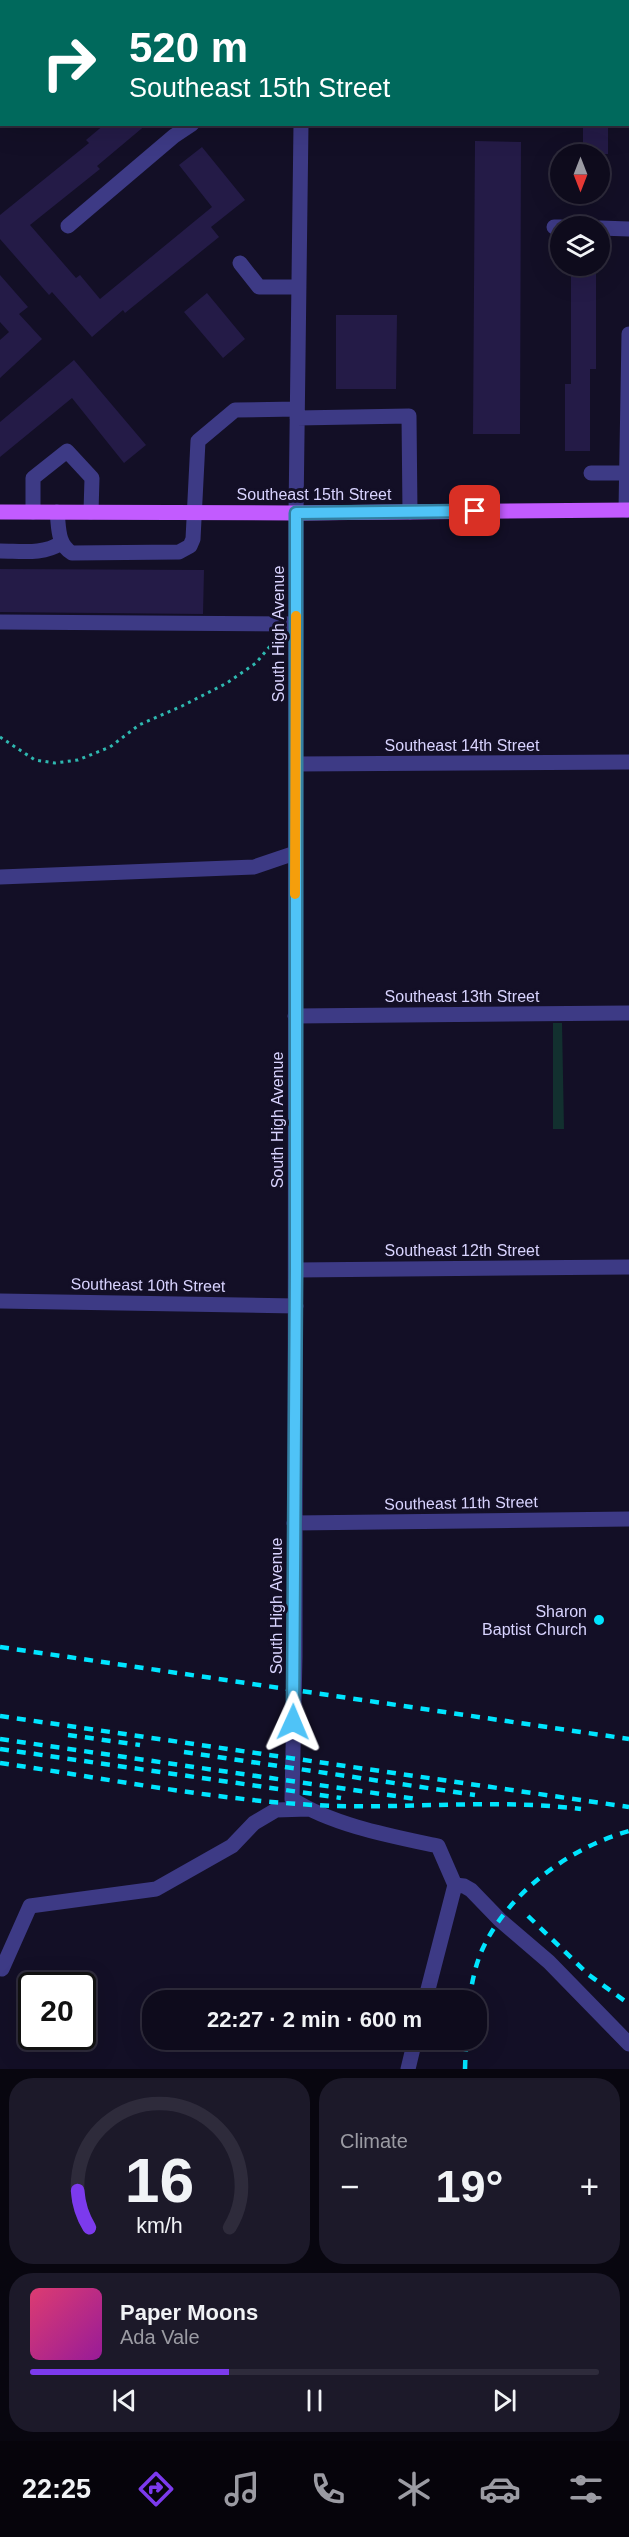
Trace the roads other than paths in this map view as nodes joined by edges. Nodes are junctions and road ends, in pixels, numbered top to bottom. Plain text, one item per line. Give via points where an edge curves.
1 (189, 126) edge
2 (301, 126) edge
3 (68, 226) dead end
4 (610, 228) edge
5 (629, 228) edge
6 (240, 263) dead end
7 (299, 287) junction
8 (629, 334) edge
9 (297, 413) junction
10 (628, 454) edge
11 (591, 473) dead end
12 (626, 473) junction
13 (628, 510) edge
14 (0, 512) edge
15 (33, 512) junction
16 (57, 512) junction
17 (91, 512) junction
18 (196, 512) junction
19 (410, 512) junction
20 (296, 513) junction
21 (61, 543) junction
22 (0, 551) edge
23 (0, 622) edge
24 (290, 624) junction
25 (629, 762) edge
26 (296, 764) junction
27 (295, 853) junction
28 (0, 877) edge
29 (629, 1013) edge
30 (295, 1016) junction
31 (629, 1267) edge
32 (296, 1269) junction
33 (0, 1301) edge
34 (296, 1306) junction
35 (629, 1520) edge
36 (294, 1523) junction
37 (308, 1809) junction
38 (455, 1885) junction
39 (2, 1969) dead end
40 (428, 1990) edge
41 (629, 2044) edge
42 (413, 2050) edge
43 (408, 2069) edge

1 - 3 street
2 - 7 street, South High Avenue
4 - 5 street
6 - 7 street via 259,287
7 - 9 street, South High Avenue
8 - 10 street
9 - 18 street via 236,410 198,441
9 - 19 street via 409,416
9 - 20 street, South High Avenue
10 - 12 street
11 - 12 street
12 - 13 street
13 - 19 main road, Southeast 15th Street
14 - 15 main road, Southeast 15th Street
15 - 16 main road, Southeast 15th Street
15 - 17 street via 33,478 67,451 92,478
16 - 17 main road, Southeast 15th Street
16 - 21 street
17 - 18 main road, Southeast 15th Street
18 - 20 main road, Southeast 15th Street
18 - 21 street via 193,539 190,546 179,552 72,553
19 - 20 main road, Southeast 15th Street
20 - 24 street, South High Avenue
21 - 22 street via 39,551
23 - 24 street
24 - 26 street, South High Avenue
25 - 26 street, Southeast 14th Street
26 - 27 street, South High Avenue
27 - 28 street via 254,867
27 - 30 street, South High Avenue
29 - 30 street, Southeast 13th Street
30 - 32 street, South High Avenue
31 - 32 street, Southeast 12th Street
32 - 34 street, South High Avenue
33 - 34 street, Southeast 10th Street
34 - 36 street, South High Avenue
35 - 36 street, Southeast 11th Street
36 - 37 street, South High Avenue via 292,1798
37 - 38 street via 387,1835 438,1846
37 - 39 street via 276,1810 254,1823 232,1846 156,1889 30,1906
38 - 40 street
38 - 41 street via 471,1890
42 - 43 street

